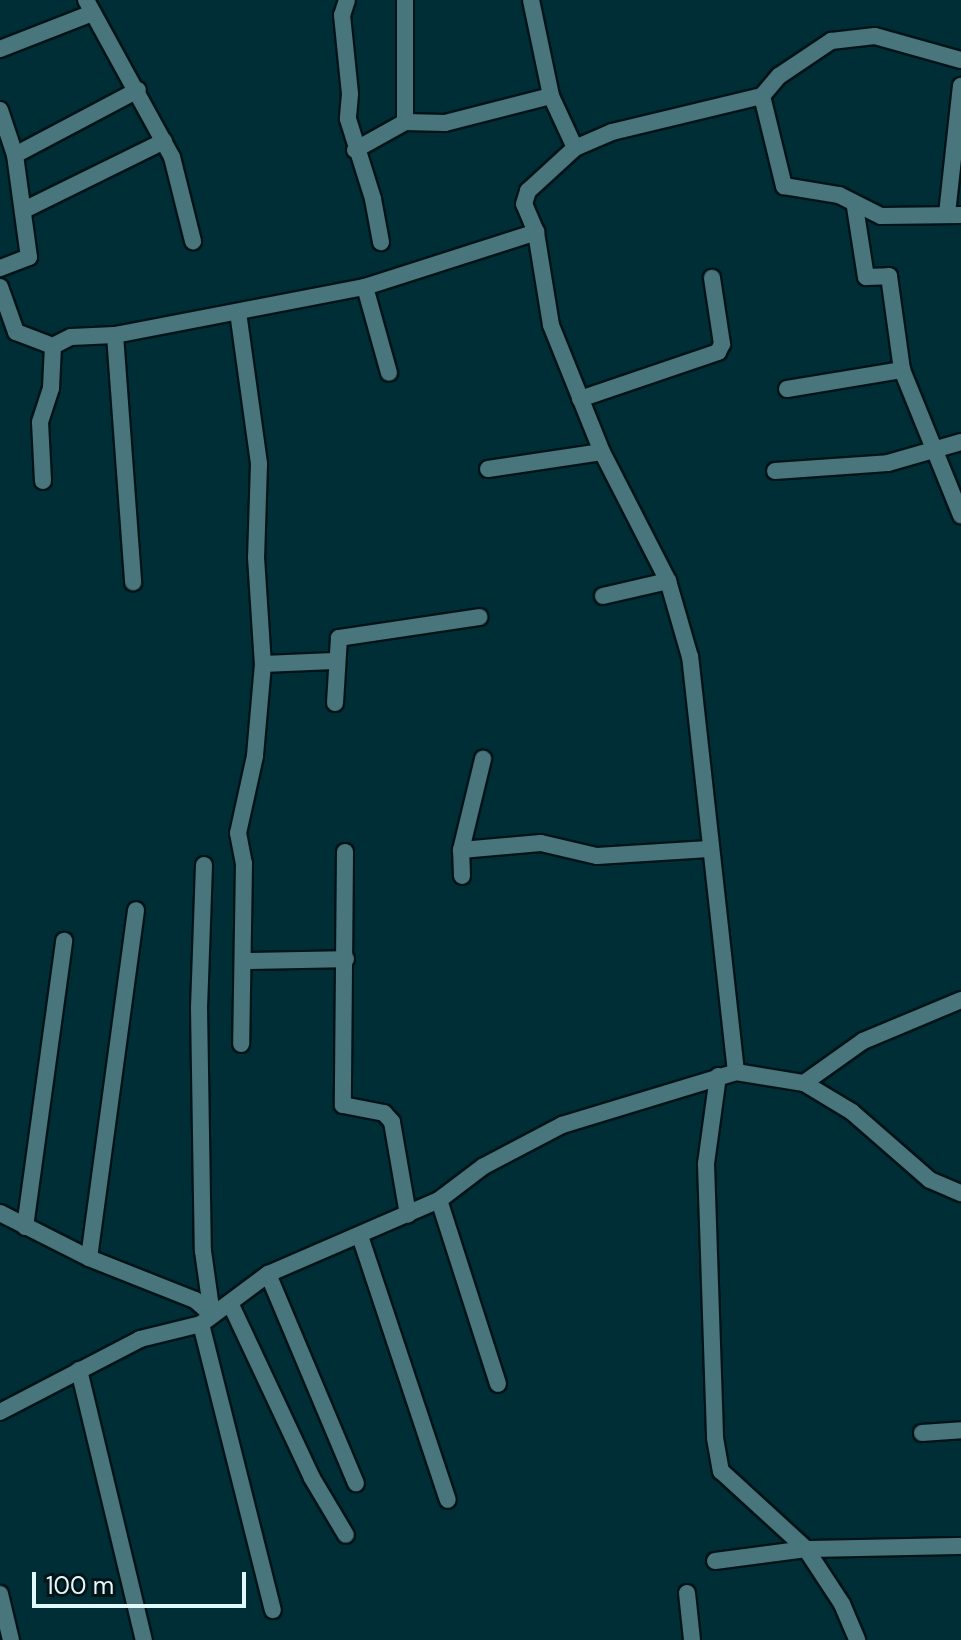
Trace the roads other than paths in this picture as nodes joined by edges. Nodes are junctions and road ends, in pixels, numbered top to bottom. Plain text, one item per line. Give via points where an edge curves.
1 (347, 0) edge
2 (405, 0) edge
3 (531, 0) edge
4 (88, 7) edge
5 (0, 49) edge
6 (961, 60) edge
7 (961, 86) edge
8 (138, 90) junction
9 (551, 96) junction
10 (762, 96) junction
11 (0, 110) edge
12 (405, 122) junction
13 (164, 141) junction
14 (575, 148) junction
15 (355, 150) junction
16 (15, 155) junction
17 (855, 207) junction
18 (24, 210) junction
19 (954, 214) edge
20 (536, 232) junction
21 (193, 241) dead end
22 (381, 242) dead end
23 (0, 268) edge
24 (712, 278) dead end
25 (0, 287) edge
26 (365, 287) junction
27 (238, 312) junction
28 (115, 335) junction
29 (53, 346) junction
30 (902, 370) junction
31 (389, 373) dead end
32 (787, 389) dead end
33 (580, 399) junction
34 (961, 442) edge
35 (933, 448) junction
36 (602, 452) junction
37 (488, 469) dead end
38 (775, 471) dead end
39 (43, 481) dead end
40 (961, 515) edge
41 (668, 581) junction
42 (133, 582) dead end
43 (603, 596) dead end
44 (479, 617) dead end
45 (334, 661) junction
46 (263, 664) junction
47 (335, 703) dead end
48 (483, 759) dead end
49 (709, 849) junction
50 (461, 850) junction
51 (345, 852) dead end
52 (204, 865) dead end
53 (462, 876) dead end
54 (136, 910) dead end
55 (64, 941) dead end
56 (346, 959) junction
57 (244, 961) junction
58 (961, 1000) edge
59 (241, 1044) dead end
60 (736, 1072) junction
61 (718, 1076) junction
62 (804, 1083) junction
63 (961, 1193) edge
64 (439, 1200) junction
65 (0, 1213) edge
66 (408, 1215) junction
67 (25, 1227) junction
68 (360, 1236) junction
69 (89, 1258) junction
70 (268, 1274) junction
71 (231, 1305) junction
72 (206, 1320) junction
73 (79, 1370) junction
74 (498, 1384) dead end
75 (0, 1412) edge
76 (961, 1430) edge
77 (922, 1433) dead end
78 (356, 1483) dead end
79 (448, 1500) dead end
80 (346, 1535) dead end
81 (961, 1546) edge
82 (806, 1549) junction
83 (715, 1561) dead end
84 (687, 1593) dead end
85 (0, 1594) edge
86 (273, 1610) dead end
87 (11, 1640) edge
88 (144, 1640) edge
89 (692, 1640) edge
90 (857, 1640) edge

1 - 15 street via 343,41
2 - 12 street
3 - 9 street
4 - 5 street
4 - 8 street
6 - 10 street via 875,36 831,41 779,76
7 - 19 street
8 - 13 street
8 - 16 street
9 - 12 street via 445,123
9 - 14 street
10 - 14 street via 612,132
10 - 17 street via 784,186 839,195
11 - 16 street
12 - 15 street
13 - 18 street
13 - 21 street
14 - 20 street via 528,191 524,204
15 - 22 street
16 - 18 street
17 - 19 street via 881,216
17 - 30 street via 866,277 889,276
18 - 23 street via 29,257
20 - 26 street
20 - 33 street via 551,325
24 - 33 street via 722,344 718,352
25 - 29 street via 16,332
26 - 27 street
26 - 31 street
27 - 28 street
27 - 46 street via 259,464 256,557
28 - 29 street via 71,337
28 - 42 street
29 - 39 street via 51,388 40,422
30 - 32 street
30 - 35 street
33 - 36 street
34 - 35 street
35 - 38 street via 888,463
35 - 40 street
36 - 37 street
36 - 41 street
41 - 43 street
41 - 49 street via 690,657
44 - 45 street via 339,638
45 - 46 street
45 - 47 street
46 - 57 street via 255,756 238,833 244,863
48 - 50 street
49 - 50 street via 597,856 541,843
49 - 60 street
50 - 53 street
51 - 56 street
52 - 72 street via 199,1007
54 - 69 street
55 - 67 street
56 - 57 street
56 - 66 street via 343,1105 384,1113 392,1122
57 - 59 street
58 - 62 street via 863,1041
60 - 61 street
60 - 62 street
61 - 64 street via 562,1125 484,1166
61 - 82 street via 706,1164 715,1438 721,1471
62 - 63 street via 852,1112 930,1180
64 - 66 street
64 - 74 street
65 - 67 street
66 - 68 street
67 - 69 street
68 - 70 street
68 - 79 street
69 - 72 street via 195,1300
70 - 71 street
70 - 78 street
71 - 72 street
71 - 80 street via 312,1478
72 - 73 street via 140,1339
72 - 86 street
73 - 75 street
73 - 88 street
76 - 77 street
81 - 82 street
82 - 83 street
82 - 90 street via 842,1604
84 - 89 street
85 - 87 street

